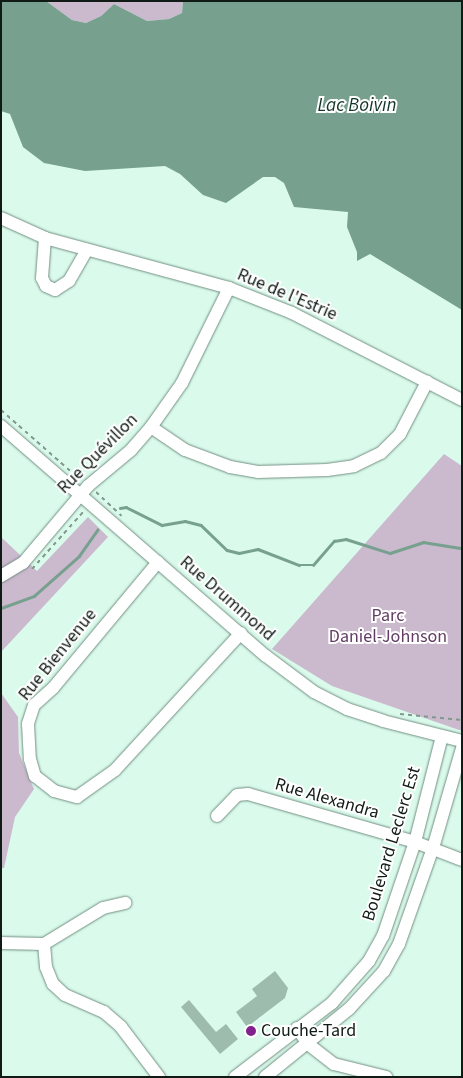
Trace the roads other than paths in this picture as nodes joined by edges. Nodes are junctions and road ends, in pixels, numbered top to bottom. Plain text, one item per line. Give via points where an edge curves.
1 (1, 218) edge
2 (45, 238) junction
3 (87, 250) junction
4 (230, 288) junction
5 (428, 382) junction
6 (462, 400) edge
7 (1, 426) edge
8 (150, 427) junction
9 (84, 491) junction
10 (158, 562) junction
11 (1, 576) edge
12 (241, 633) junction
13 (442, 736) junction
14 (462, 741) edge
15 (462, 748) edge
16 (218, 816) dead end
17 (415, 842) junction
18 (433, 848) junction
19 (462, 860) edge
20 (125, 903) dead end
21 (1, 943) edge
22 (44, 944) junction
23 (297, 1028) junction
24 (308, 1044) junction
25 (159, 1077) edge
26 (235, 1077) edge
27 (265, 1077) edge
28 (386, 1077) edge

1 - 2 street, Rue de l'Estrie
2 - 3 street, Rue de l'Estrie
2 - 3 street via 42,278 46,286 55,290 69,281
3 - 4 street, Rue de l'Estrie
4 - 5 street, Rue de l'Estrie via 292,313
4 - 8 street, Rue Quévillon via 182,383
5 - 6 street, Rue de l'Estrie
5 - 8 street via 400,434 381,453 354,466 258,472 230,467 185,450
7 - 9 street, Rue Drummond
8 - 9 street, Rue Quévillon via 131,450
9 - 10 street, Rue Drummond
9 - 11 street, Rue Quévillon via 23,563
10 - 12 street, Rue Drummond
10 - 12 street, Rue Bienvenue via 53,688 34,705 28,724 30,759 35,776 54,791 77,797 115,770
12 - 13 street, Rue Drummond via 314,692 347,709
13 - 14 street, Rue Drummond
13 - 17 street, Boulevard Leclerc Est
15 - 18 street, Boulevard Leclerc Est
16 - 17 street, Rue Alexandra via 237,795 248,794
17 - 18 street, Rue Alexandra
17 - 23 street, Boulevard Leclerc Est via 383,936 368,961 332,1003
18 - 19 street, Rue Alexandra
18 - 24 street, Boulevard Leclerc Est via 399,944 384,971 349,1009
20 - 22 street via 103,908
21 - 22 street
22 - 25 street via 46,967 53,984 65,995 104,1012 121,1027
23 - 24 street
23 - 26 street, Boulevard Leclerc Est
24 - 27 street, Boulevard Leclerc Est
24 - 28 street via 334,1064

